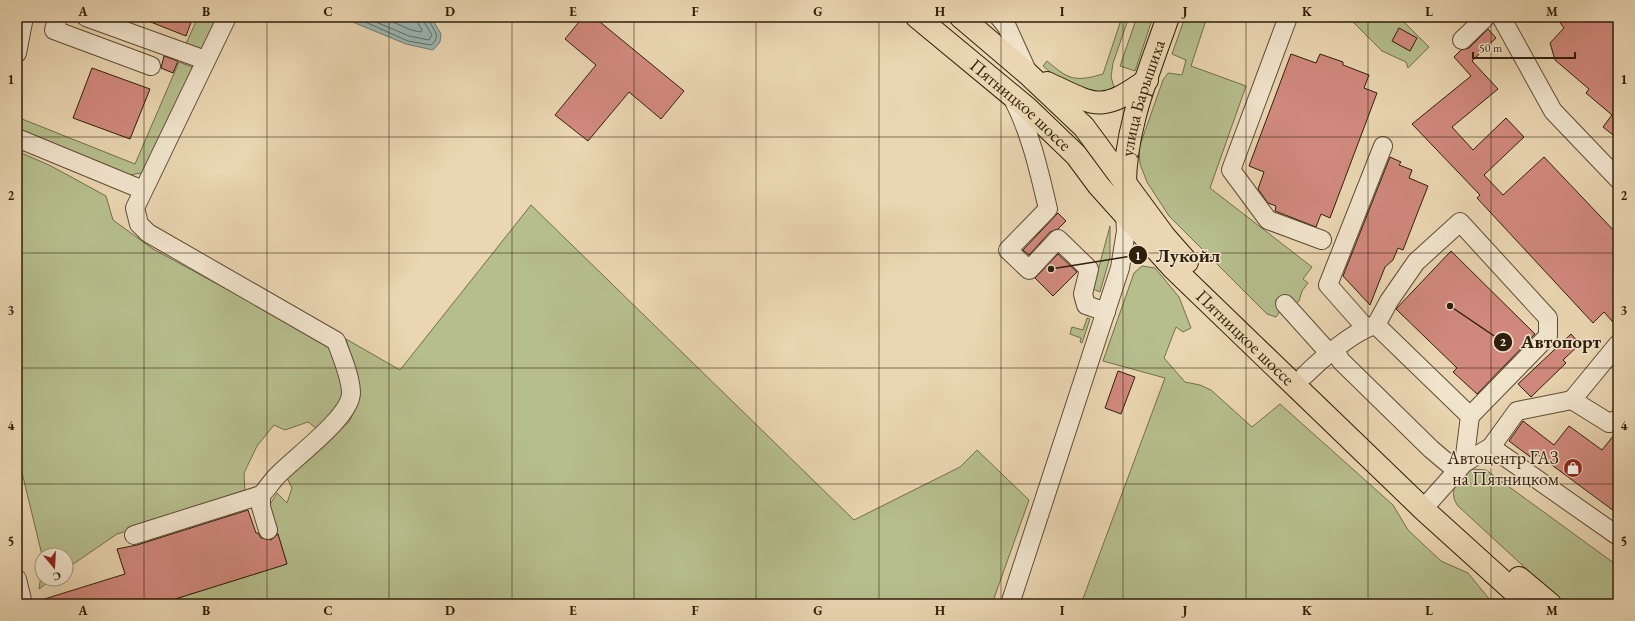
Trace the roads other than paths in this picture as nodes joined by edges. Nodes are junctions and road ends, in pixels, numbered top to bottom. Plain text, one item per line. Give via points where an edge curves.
1 (24, 17) edge
2 (58, 17) edge
3 (86, 17) edge
4 (227, 17) edge
5 (917, 17) edge
6 (961, 17) edge
7 (999, 17) edge
8 (1168, 17) edge
9 (1288, 17) edge
10 (1486, 17) edge
11 (1501, 17) edge
12 (1462, 40) dead end
13 (17, 53) edge
14 (205, 60) junction
15 (151, 66) dead end
16 (1028, 74) junction
17 (1147, 80) junction
18 (1009, 93) junction
19 (17, 138) edge
20 (1383, 146) dead end
21 (1076, 155) junction
22 (1122, 168) junction
23 (1618, 179) edge
24 (143, 190) junction
25 (1125, 213) junction
26 (1322, 240) dead end
27 (1285, 304) dead end
28 (1106, 312) junction
29 (1371, 326) junction
30 (1618, 344) edge
31 (1333, 352) junction
32 (1304, 376) junction
33 (1572, 400) junction
34 (1470, 416) junction
35 (1618, 419) edge
36 (1491, 446) junction
37 (1460, 467) junction
38 (261, 495) junction
39 (1428, 504) junction
40 (268, 530) dead end
41 (134, 535) dead end
42 (1618, 536) edge
43 (17, 578) edge
44 (23, 604) edge
45 (1010, 604) edge
46 (1528, 604) edge
47 (1550, 604) edge

1 - 13 street
2 - 15 street via 54,30
3 - 14 street
4 - 14 street
5 - 18 main road, Пятницкое шоссе
6 - 16 main road, Пятницкое шоссе
7 - 16 street via 1007,27
8 - 17 main road, улица Барышиха
9 - 26 street via 1231,170 1268,220
10 - 12 street
11 - 23 street via 1554,111
14 - 24 street
16 - 17 main road via 1093,103 1118,99
16 - 22 main road, Пятницкое шоссе via 1084,127
17 - 22 main road, улица Барышиха
18 - 21 main road, Пятницкое шоссе
18 - 28 street via 1032,141 1048,209 1008,250 1029,270 1058,239 1089,269 1083,294 1086,306
19 - 24 street
20 - 29 street via 1328,285
21 - 22 main road via 1100,169
21 - 25 main road, Пятницкое шоссе via 1099,186
22 - 25 main road, улица Барышиха
22 - 32 main road, Пятницкое шоссе via 1165,237
24 - 38 street via 135,208 139,224 148,233 336,341 351,392 348,404 340,417 275,478
25 - 28 street via 1124,248
25 - 39 main road, Пятницкое шоссе via 1172,267
27 - 31 street
28 - 45 street
29 - 31 street
29 - 34 street
29 - 34 street via 1416,262 1460,222 1548,318 1548,336
30 - 33 street
31 - 32 street
31 - 37 street via 1431,449
32 - 39 main road, Пятницкое шоссе
33 - 35 street via 1610,423
33 - 36 street via 1517,411
34 - 37 street
36 - 37 street
36 - 42 street
37 - 39 street
38 - 40 street via 261,507
38 - 41 street
39 - 46 main road, Пятницкое шоссе
39 - 47 main road, Пятницкое шоссе via 1484,547
43 - 44 street

